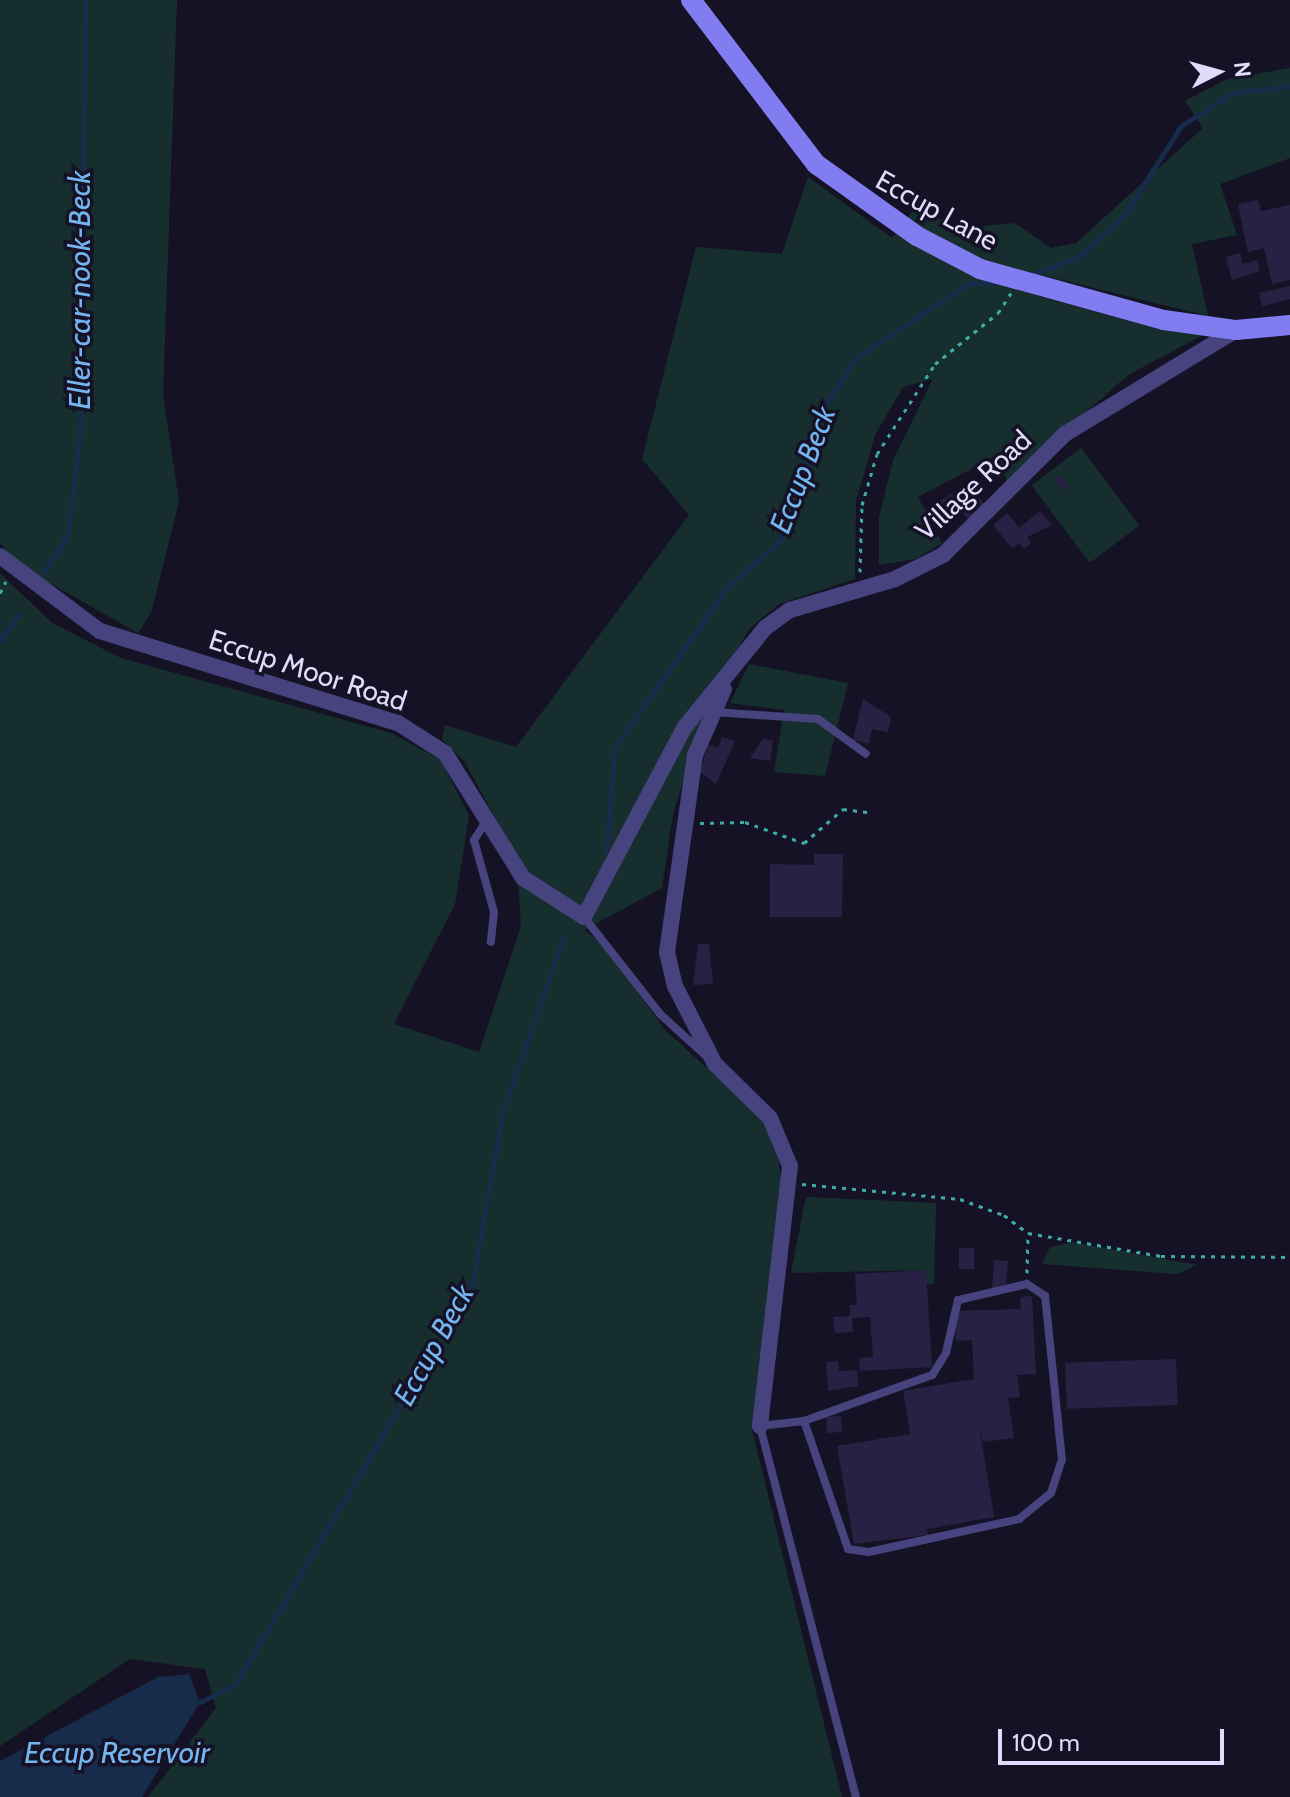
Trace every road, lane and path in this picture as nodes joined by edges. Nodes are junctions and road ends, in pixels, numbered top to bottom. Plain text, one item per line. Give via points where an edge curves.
1 (691, 0) edge
2 (1012, 278) junction
3 (1290, 325) edge
4 (1236, 330) junction
5 (0, 556) edge
6 (12, 571) junction
7 (862, 584) junction
8 (0, 593) edge
9 (739, 658) junction
10 (713, 712) junction
11 (866, 754) dead end
12 (869, 812) dead end
13 (487, 820) junction
14 (680, 825) junction
15 (584, 917) junction
16 (491, 942) dead end
17 (715, 1064) junction
18 (791, 1183) junction
19 (1028, 1233) junction
20 (1290, 1257) edge
21 (1027, 1284) junction
22 (804, 1421) junction
23 (760, 1426) junction
24 (856, 1797) edge

1 - 2 street, Eccup Lane via 726,54 827,173 917,236
2 - 4 street, Eccup Lane via 1164,320
2 - 7 path via 998,313 935,364 877,454 862,505
3 - 4 street, Eccup Lane
4 - 7 street, Village Road via 1065,434 943,555 895,579
5 - 6 street, Eccup Moor Road
6 - 8 path
6 - 13 street, Eccup Moor Road via 100,631 398,723 445,753
7 - 9 street, Village Road via 790,610
9 - 10 street
9 - 15 street via 684,728
10 - 11 lane via 818,719
10 - 14 street
12 - 14 path via 843,809 804,843 745,822
13 - 15 street, Eccup Moor Road via 523,878
13 - 16 lane via 474,840 494,912
14 - 17 street via 667,952 675,986
15 - 17 lane, Eccup Moor Road via 660,1014
17 - 18 street via 770,1118
18 - 19 path via 960,1199
18 - 23 street
19 - 20 path via 1161,1256
19 - 21 path
21 - 22 lane via 952,1304 946,1353 932,1375
21 - 22 lane via 1045,1296 1063,1447 1051,1493 1019,1519 869,1552 848,1549
22 - 23 lane
23 - 24 lane

